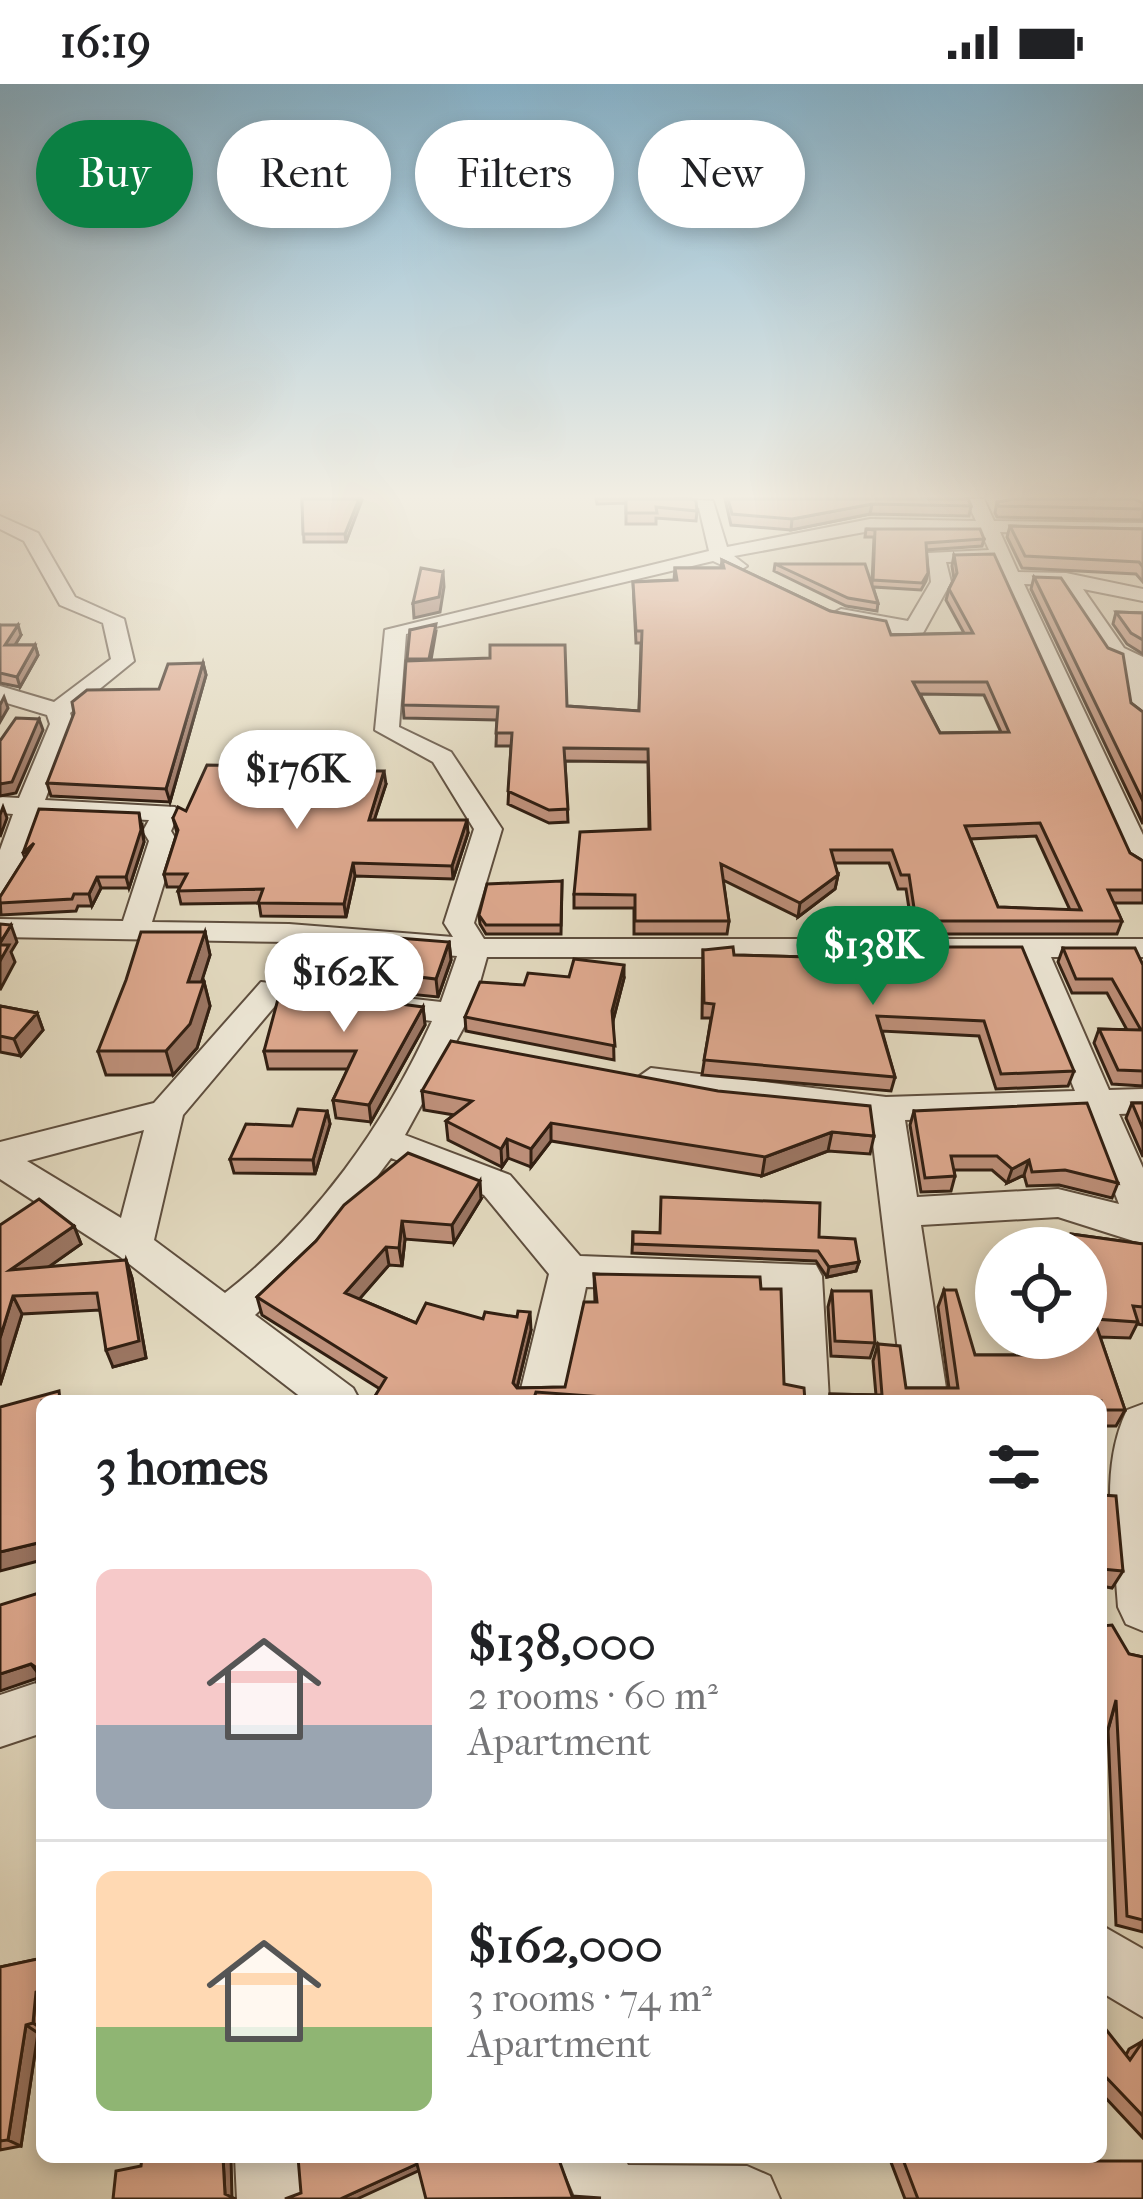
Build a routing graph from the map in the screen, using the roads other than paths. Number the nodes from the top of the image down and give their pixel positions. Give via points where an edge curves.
1 (65, 598) edge
2 (539, 598) edge
3 (932, 598) edge
4 (1020, 598) edge
5 (1079, 598) edge
6 (827, 611) edge
7 (0, 693) edge
8 (57, 711) junction
9 (1143, 715) edge
10 (0, 806) edge
11 (29, 807) junction
12 (1143, 865) edge
13 (0, 889) edge
14 (0, 928) edge
15 (134, 932) junction
16 (289, 933) junction
17 (1031, 945) junction
18 (475, 948) junction
19 (1143, 948) edge
20 (272, 989) junction
21 (456, 1034) junction
22 (626, 1077) edge
23 (1096, 1100) junction
24 (1143, 1101) edge
25 (886, 1109) junction
26 (166, 1112) junction
27 (387, 1142) junction
28 (0, 1158) edge
29 (902, 1212) junction
30 (1142, 1226) edge
31 (133, 1245) junction
32 (570, 1270) junction
33 (224, 1317) junction
34 (330, 1395) edge
35 (541, 1395) edge
36 (807, 1395) edge
37 (925, 1395) edge
38 (1131, 1457) edge
39 (1143, 1607) edge
40 (36, 1709) edge
41 (0, 1720) edge
42 (1107, 1959) edge
43 (1143, 1987) edge
44 (268, 2163) edge
45 (593, 2163) edge
46 (270, 2199) edge
47 (747, 2199) edge

1 - 8 street via 113,619 123,661
2 - 18 street via 396,630 387,730 442,757 488,829 459,923
3 - 6 street via 916,628
4 - 12 street
5 - 9 street via 1116,653 1133,659
7 - 8 street
8 - 11 street via 62,724
10 - 11 street
11 - 13 street
11 - 15 street via 166,812
14 - 15 street
15 - 16 street
16 - 18 street
16 - 20 street
17 - 18 street
17 - 19 street
17 - 23 street
18 - 21 street
20 - 21 street
20 - 26 street
21 - 27 street
22 - 25 street
23 - 24 street
23 - 25 street
23 - 30 street
25 - 29 street
26 - 28 street
26 - 31 street
27 - 32 street via 497,1185
27 - 33 street via 257,1294
28 - 31 street
29 - 30 street via 1058,1203
29 - 37 street
31 - 33 street
32 - 35 street
32 - 36 street via 802,1276
33 - 34 street
38 - 39 street
40 - 41 street
42 - 43 street
44 - 46 street
45 - 47 street via 609,2198

